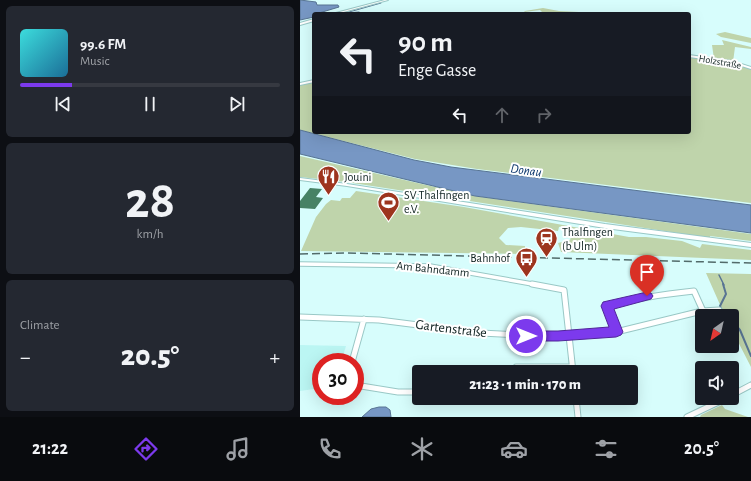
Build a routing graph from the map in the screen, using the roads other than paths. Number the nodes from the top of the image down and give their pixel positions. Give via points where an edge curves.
1 (387, 0) edge
2 (341, 12) edge
3 (312, 21) edge
4 (300, 24) edge
5 (691, 56) edge
6 (751, 68) edge
7 (312, 81) edge
8 (300, 84) edge
9 (300, 179) edge
10 (751, 246) edge
11 (300, 264) edge
12 (702, 309) edge
13 (695, 313) edge
14 (300, 317) edge
15 (364, 319) junction
16 (616, 332) junction
17 (570, 335) junction
18 (355, 353) edge
19 (573, 365) edge
20 (751, 385) edge
21 (364, 386) edge
22 (739, 391) edge
23 (412, 392) edge
24 (577, 405) edge
25 (713, 405) edge
26 (691, 416) edge
27 (578, 417) edge

1 - 2 street
3 - 4 street
5 - 6 street, Holzstraße via 732,62
7 - 8 street
9 - 10 street
11 - 17 street, Am Bahndamm via 430,266 564,290
12 - 16 street via 694,291 622,301 607,306
13 - 16 street, Gartenstraße
14 - 15 street, Gartenstraße
15 - 17 street, Gartenstraße via 514,336
15 - 18 street
16 - 17 street, Gartenstraße
17 - 19 street
20 - 22 street
21 - 23 street
24 - 27 street
25 - 26 street

